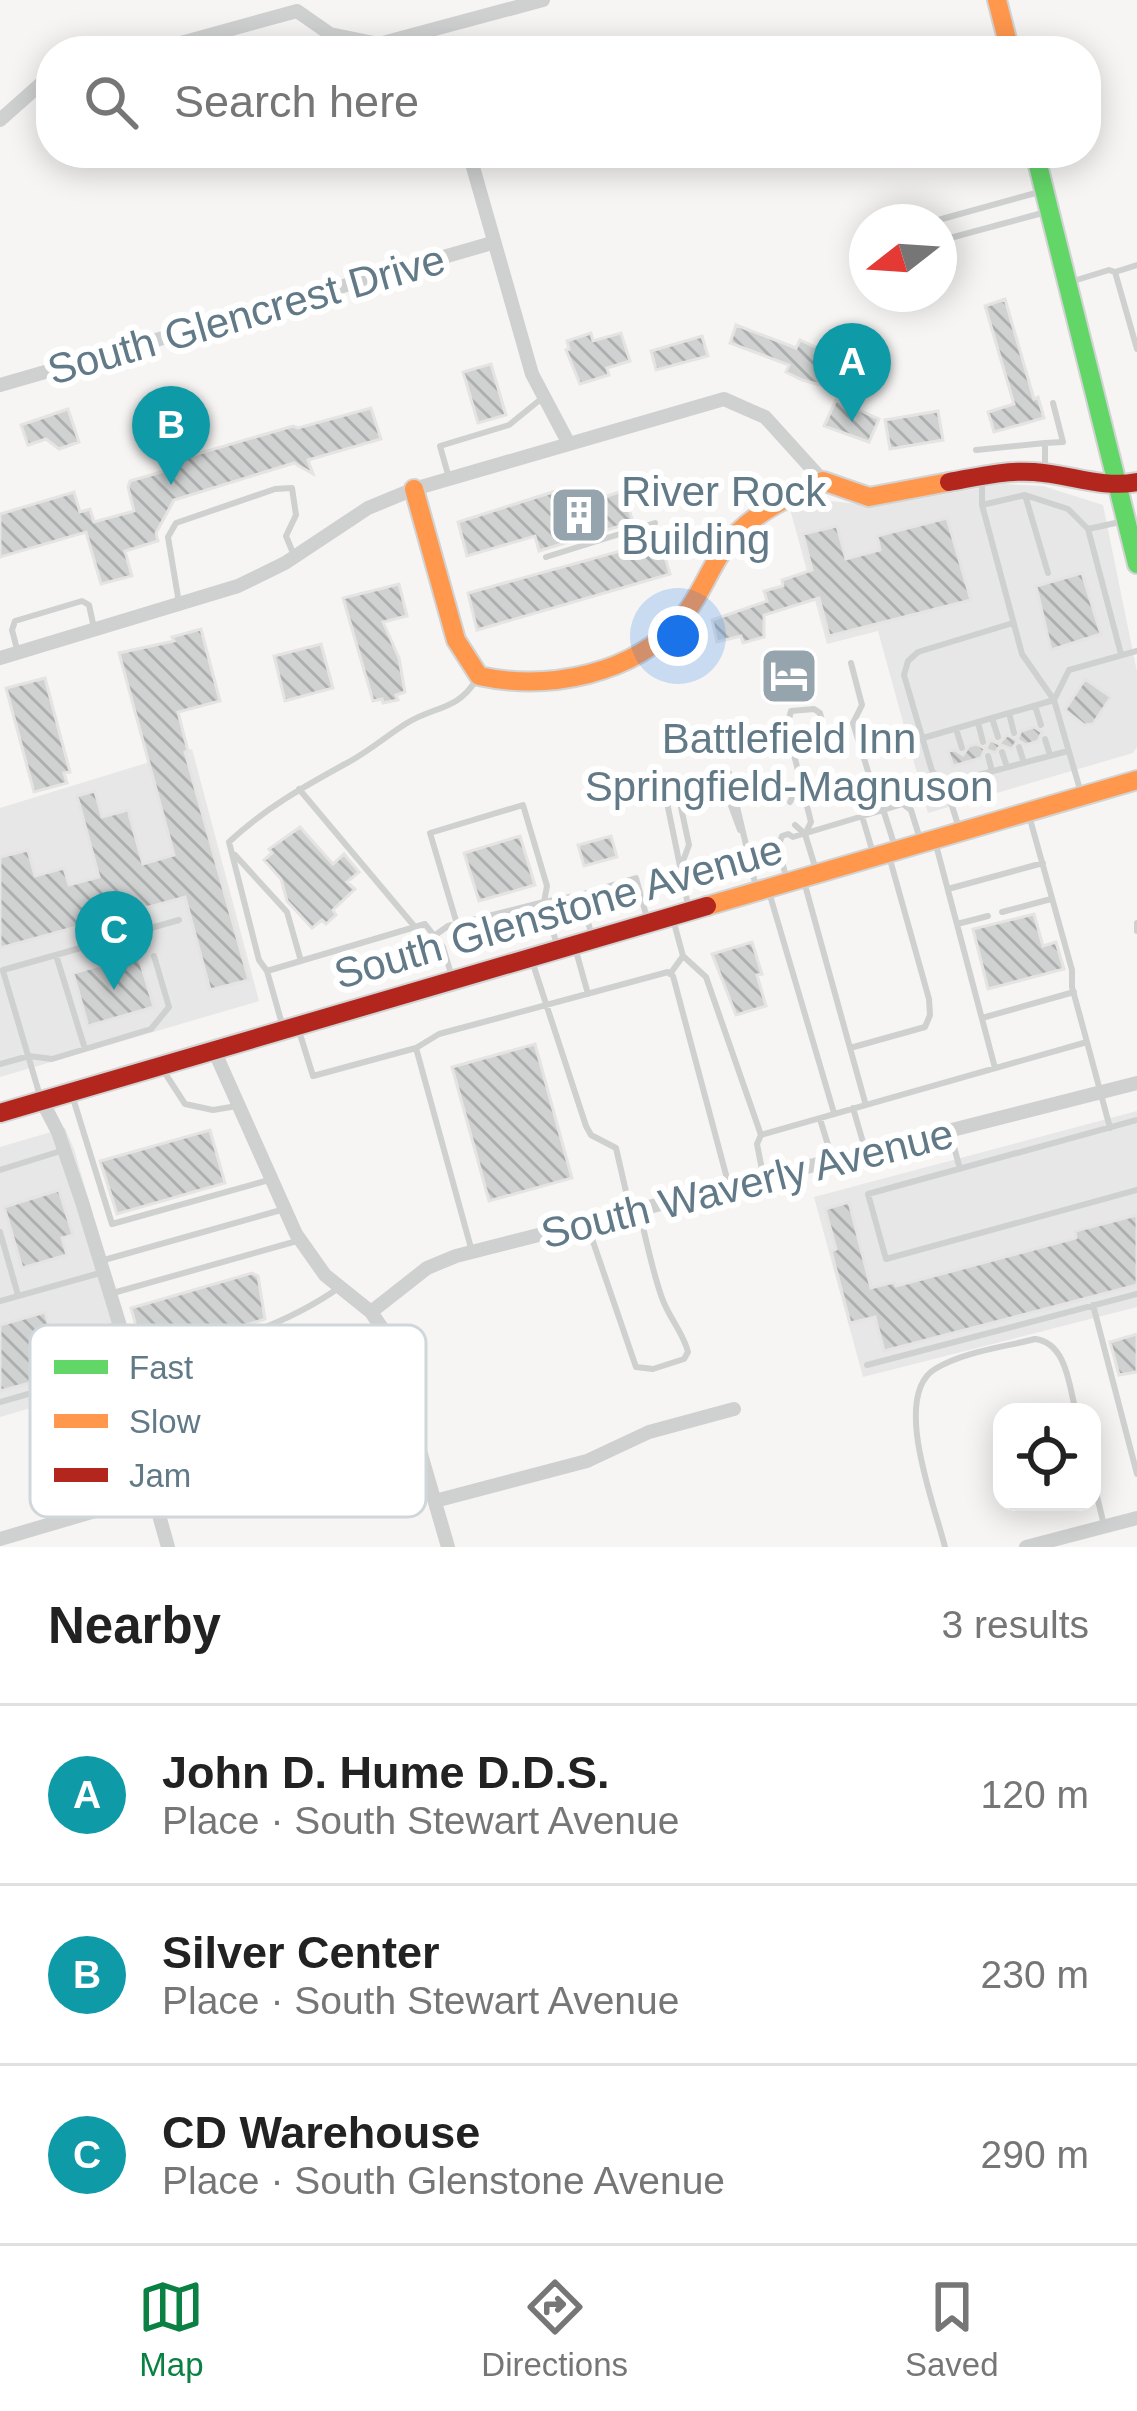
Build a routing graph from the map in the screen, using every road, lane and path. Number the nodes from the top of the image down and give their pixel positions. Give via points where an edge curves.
1 (543, 0) edge
2 (997, 0) edge
3 (295, 5) edge
4 (437, 31) junction
5 (199, 36) edge
6 (340, 36) edge
7 (415, 36) edge
8 (438, 36) edge
9 (1006, 36) edge
10 (36, 88) edge
11 (0, 120) edge
12 (473, 168) edge
13 (1039, 168) edge
14 (1047, 201) junction
15 (957, 217) edge
16 (957, 237) edge
17 (491, 243) junction
18 (1137, 265) edge
19 (1115, 272) junction
20 (1067, 283) junction
21 (1137, 349) edge
22 (0, 385) edge
23 (544, 397) junction
24 (1052, 403) dead end
25 (568, 442) junction
26 (1046, 443) junction
27 (976, 450) dead end
28 (1045, 474) junction
29 (982, 476) junction
30 (449, 478) junction
31 (823, 481) junction
32 (1127, 484) edge
33 (414, 489) junction
34 (1025, 494) junction
35 (982, 505) junction
36 (1126, 521) junction
37 (655, 523) dead end
38 (1088, 529) junction
39 (295, 556) junction
40 (546, 557) dead end
41 (1137, 564) edge
42 (1048, 574) dead end
43 (179, 605) junction
44 (1013, 623) junction
45 (94, 630) junction
46 (1137, 651) edge
47 (18, 652) junction
48 (1120, 654) junction
49 (0, 658) edge
50 (851, 664) dead end
51 (478, 676) junction
52 (1054, 700) junction
53 (1035, 706) junction
54 (1009, 713) junction
55 (992, 718) junction
56 (978, 722) junction
57 (1041, 725) dead end
58 (956, 729) junction
59 (1014, 733) dead end
60 (998, 737) dead end
61 (923, 738) junction
62 (1045, 739) dead end
63 (983, 742) dead end
64 (1019, 747) dead end
65 (962, 748) dead end
66 (1069, 750) junction
67 (1002, 752) dead end
68 (1050, 755) junction
69 (988, 756) dead end
70 (794, 757) junction
71 (966, 762) dead end
72 (1024, 763) junction
73 (1007, 767) junction
74 (992, 772) junction
75 (970, 778) junction
76 (1137, 780) edge
77 (801, 781) junction
78 (945, 784) junction
79 (299, 789) junction
80 (1082, 796) junction
81 (790, 802) dead end
82 (881, 810) junction
83 (1028, 812) junction
84 (862, 816) junction
85 (795, 825) dead end
86 (960, 832) junction
87 (742, 833) junction
88 (806, 834) junction
89 (928, 841) junction
90 (232, 853) junction
91 (886, 853) junction
92 (1042, 863) junction
93 (682, 865) junction
94 (786, 882) junction
95 (947, 890) junction
96 (580, 896) junction
97 (1052, 899) junction
98 (544, 902) junction
99 (1002, 912) dead end
100 (680, 913) junction
101 (988, 916) dead end
102 (179, 920) dead end
103 (649, 922) junction
104 (457, 924) junction
105 (957, 924) junction
106 (415, 927) junction
107 (434, 936) junction
108 (575, 943) junction
109 (56, 955) junction
110 (154, 956) dead end
111 (531, 956) junction
112 (683, 956) junction
113 (301, 961) junction
114 (1, 970) edge
115 (267, 971) junction
116 (670, 974) junction
117 (452, 979) junction
118 (1074, 992) junction
119 (588, 994) junction
120 (544, 1005) junction
121 (982, 1018) junction
122 (290, 1026) junction
123 (1087, 1042) junction
124 (213, 1048) junction
125 (416, 1048) junction
126 (850, 1048) junction
127 (85, 1049) junction
128 (28, 1056) junction
129 (0, 1064) edge
130 (160, 1064) junction
131 (995, 1068) junction
132 (1137, 1083) edge
133 (71, 1092) junction
134 (1100, 1092) junction
135 (42, 1101) junction
136 (866, 1103) junction
137 (241, 1106) junction
138 (853, 1108) junction
139 (0, 1113) edge
140 (834, 1113) junction
141 (819, 1118) junction
142 (1137, 1120) edge
143 (1111, 1128) junction
144 (950, 1131) junction
145 (760, 1135) junction
146 (64, 1150) junction
147 (866, 1153) junction
148 (833, 1161) junction
149 (960, 1169) junction
150 (0, 1170) edge
151 (273, 1179) junction
152 (764, 1179) junction
153 (730, 1187) junction
154 (1137, 1190) edge
155 (286, 1208) junction
156 (635, 1211) junction
157 (586, 1223) junction
158 (0, 1232) edge
159 (300, 1240) junction
160 (472, 1252) junction
161 (102, 1267) junction
162 (340, 1287) junction
163 (110, 1294) junction
164 (1137, 1294) edge
165 (19, 1295) junction
166 (0, 1300) edge
167 (1093, 1305) junction
168 (371, 1312) junction
169 (119, 1324) joint
170 (115, 1325) edge
171 (277, 1325) edge
172 (378, 1325) edge
173 (867, 1365) dead end
174 (30, 1394) edge
175 (0, 1402) edge
176 (1073, 1403) edge
177 (734, 1409) dead end
178 (426, 1468) edge
179 (1137, 1474) edge
180 (435, 1501) junction
181 (1101, 1511) edge
182 (75, 1517) edge
183 (160, 1517) edge
184 (1137, 1518) edge
185 (1105, 1527) junction
186 (0, 1539) edge
187 (168, 1547) edge
188 (448, 1547) edge
189 (945, 1547) edge
190 (1026, 1547) edge

1 - 4 street
2 - 9 street
3 - 5 street
3 - 6 street
4 - 7 street
4 - 8 street
10 - 11 street
12 - 17 street
13 - 14 street
14 - 15 lane
14 - 16 lane
14 - 20 street
17 - 22 street, South Glencrest Drive
17 - 23 street
18 - 19 lane
19 - 20 lane
19 - 21 lane
20 - 32 street
23 - 25 street
23 - 30 lane via 509,425 440,446
24 - 26 lane via 1063,442
25 - 30 street
25 - 31 street via 724,399 765,417
26 - 27 lane
26 - 28 lane
28 - 29 street
28 - 32 street
29 - 31 street via 869,497
29 - 35 lane
30 - 33 street
31 - 51 street via 735,535 682,617 647,649 551,682 518,686
32 - 36 street
33 - 39 street via 368,508
33 - 51 street via 455,640
34 - 35 lane
34 - 38 lane via 1068,509
34 - 42 lane
35 - 44 lane
36 - 38 lane
36 - 41 street
37 - 40 lane
38 - 48 lane
39 - 43 street
39 - 43 lane via 286,536 296,515 292,488 176,523 168,537
43 - 45 street
44 - 52 lane via 1022,654
44 - 61 lane via 908,661 904,675
45 - 47 street
45 - 47 lane via 82,601 15,621
46 - 48 lane
47 - 49 street
48 - 52 lane via 1069,670
50 - 82 lane via 862,704 853,723
51 - 79 lane via 465,698 413,719
52 - 53 lane
52 - 66 lane
53 - 54 lane
53 - 57 lane
54 - 55 lane
54 - 59 lane
55 - 56 lane
55 - 60 lane
56 - 58 lane
56 - 63 lane
58 - 61 lane
58 - 65 lane
61 - 78 lane via 932,771
62 - 68 lane
64 - 72 lane
66 - 68 lane
66 - 80 lane
67 - 73 lane
68 - 72 lane
69 - 74 lane
70 - 70 lane via 788,718 814,709 826,736
70 - 77 lane
71 - 75 lane
72 - 73 lane
73 - 74 lane
74 - 75 lane
75 - 78 lane
76 - 80 street, South Glenstone Avenue
77 - 81 lane
77 - 88 lane via 811,822
78 - 86 lane
79 - 90 lane via 229,842
79 - 106 lane
80 - 83 street, South Glenstone Avenue
82 - 84 lane
82 - 89 lane via 908,806
82 - 91 lane
83 - 86 street, South Glenstone Avenue
83 - 92 lane
84 - 88 lane
84 - 91 lane
85 - 88 lane
86 - 89 street, South Glenstone Avenue
87 - 93 lane via 723,784 679,798 689,844
87 - 93 lane via 729,773 665,793
87 - 94 lane
88 - 94 lane
88 - 94 lane via 779,841
89 - 91 street, South Glenstone Avenue
89 - 95 lane
90 - 113 lane via 287,912
90 - 115 lane
91 - 94 street, South Glenstone Avenue
91 - 126 lane via 930,1015 925,1027
92 - 95 lane
92 - 97 lane
93 - 100 lane
94 - 100 street, South Glenstone Avenue
94 - 126 lane via 814,920
94 - 140 lane
95 - 105 lane
96 - 98 lane
96 - 103 lane via 636,878
96 - 108 lane
97 - 99 lane
97 - 118 lane
98 - 104 lane
98 - 104 lane via 547,886 523,805 430,833
98 - 108 lane
100 - 103 street, South Glenstone Avenue
100 - 112 lane
101 - 105 lane
102 - 109 lane
103 - 108 street, South Glenstone Avenue
104 - 107 lane
105 - 121 lane
106 - 107 lane via 425,924
106 - 113 lane
107 - 117 lane
108 - 111 street, South Glenstone Avenue
108 - 119 lane
109 - 114 lane
109 - 127 lane
110 - 127 lane via 169,1006 151,1029
111 - 117 street, South Glenstone Avenue
111 - 120 lane
112 - 116 lane
112 - 145 lane via 706,977
113 - 115 lane
114 - 128 lane
115 - 122 lane
116 - 119 lane
116 - 153 lane
117 - 122 street, South Glenstone Avenue
118 - 121 lane
118 - 123 lane
119 - 120 lane
120 - 125 lane
120 - 156 lane via 586,1126 616,1148
121 - 131 lane
122 - 124 street, South Glenstone Avenue
122 - 125 lane via 313,1076
123 - 131 lane
123 - 134 lane
124 - 130 street, South Glenstone Avenue
124 - 137 street
125 - 160 lane
126 - 136 lane
127 - 128 lane
128 - 129 lane
128 - 135 lane
130 - 133 street, South Glenstone Avenue
130 - 137 lane via 185,1104
131 - 136 lane
132 - 134 street, South Waverly Avenue
133 - 135 street, South Glenstone Avenue
133 - 151 lane via 112,1224
134 - 143 lane
134 - 144 street, South Waverly Avenue
135 - 139 street, South Glenstone Avenue
135 - 146 street
136 - 138 lane
137 - 151 street
138 - 140 lane
138 - 147 lane
140 - 141 lane
141 - 145 lane
141 - 148 lane
142 - 143 lane
143 - 149 lane
144 - 147 street, South Waverly Avenue
144 - 149 lane
145 - 152 lane
146 - 150 lane
146 - 161 street
147 - 148 street, South Waverly Avenue
148 - 152 street, South Waverly Avenue
149 - 154 lane via 868,1195 886,1258
151 - 155 street
152 - 153 street, South Waverly Avenue
153 - 156 street, South Waverly Avenue
155 - 159 street
155 - 161 lane
156 - 157 street, South Waverly Avenue
156 - 157 lane via 688,1352 653,1369 636,1367
157 - 160 street, South Waverly Avenue
158 - 165 lane
159 - 162 street
159 - 163 lane
160 - 168 street, South Waverly Avenue via 427,1268
161 - 163 street
161 - 165 lane
162 - 168 street
162 - 171 lane
163 - 169 street
164 - 167 lane
165 - 166 lane
167 - 173 lane
167 - 179 lane
168 - 172 street
169 - 170 lane
174 - 175 lane
176 - 189 lane via 1047,1340 929,1372 914,1421
177 - 180 street via 649,1432 587,1461
178 - 180 street
180 - 188 street
181 - 185 lane
182 - 186 street
183 - 187 street
184 - 185 street
185 - 190 street

